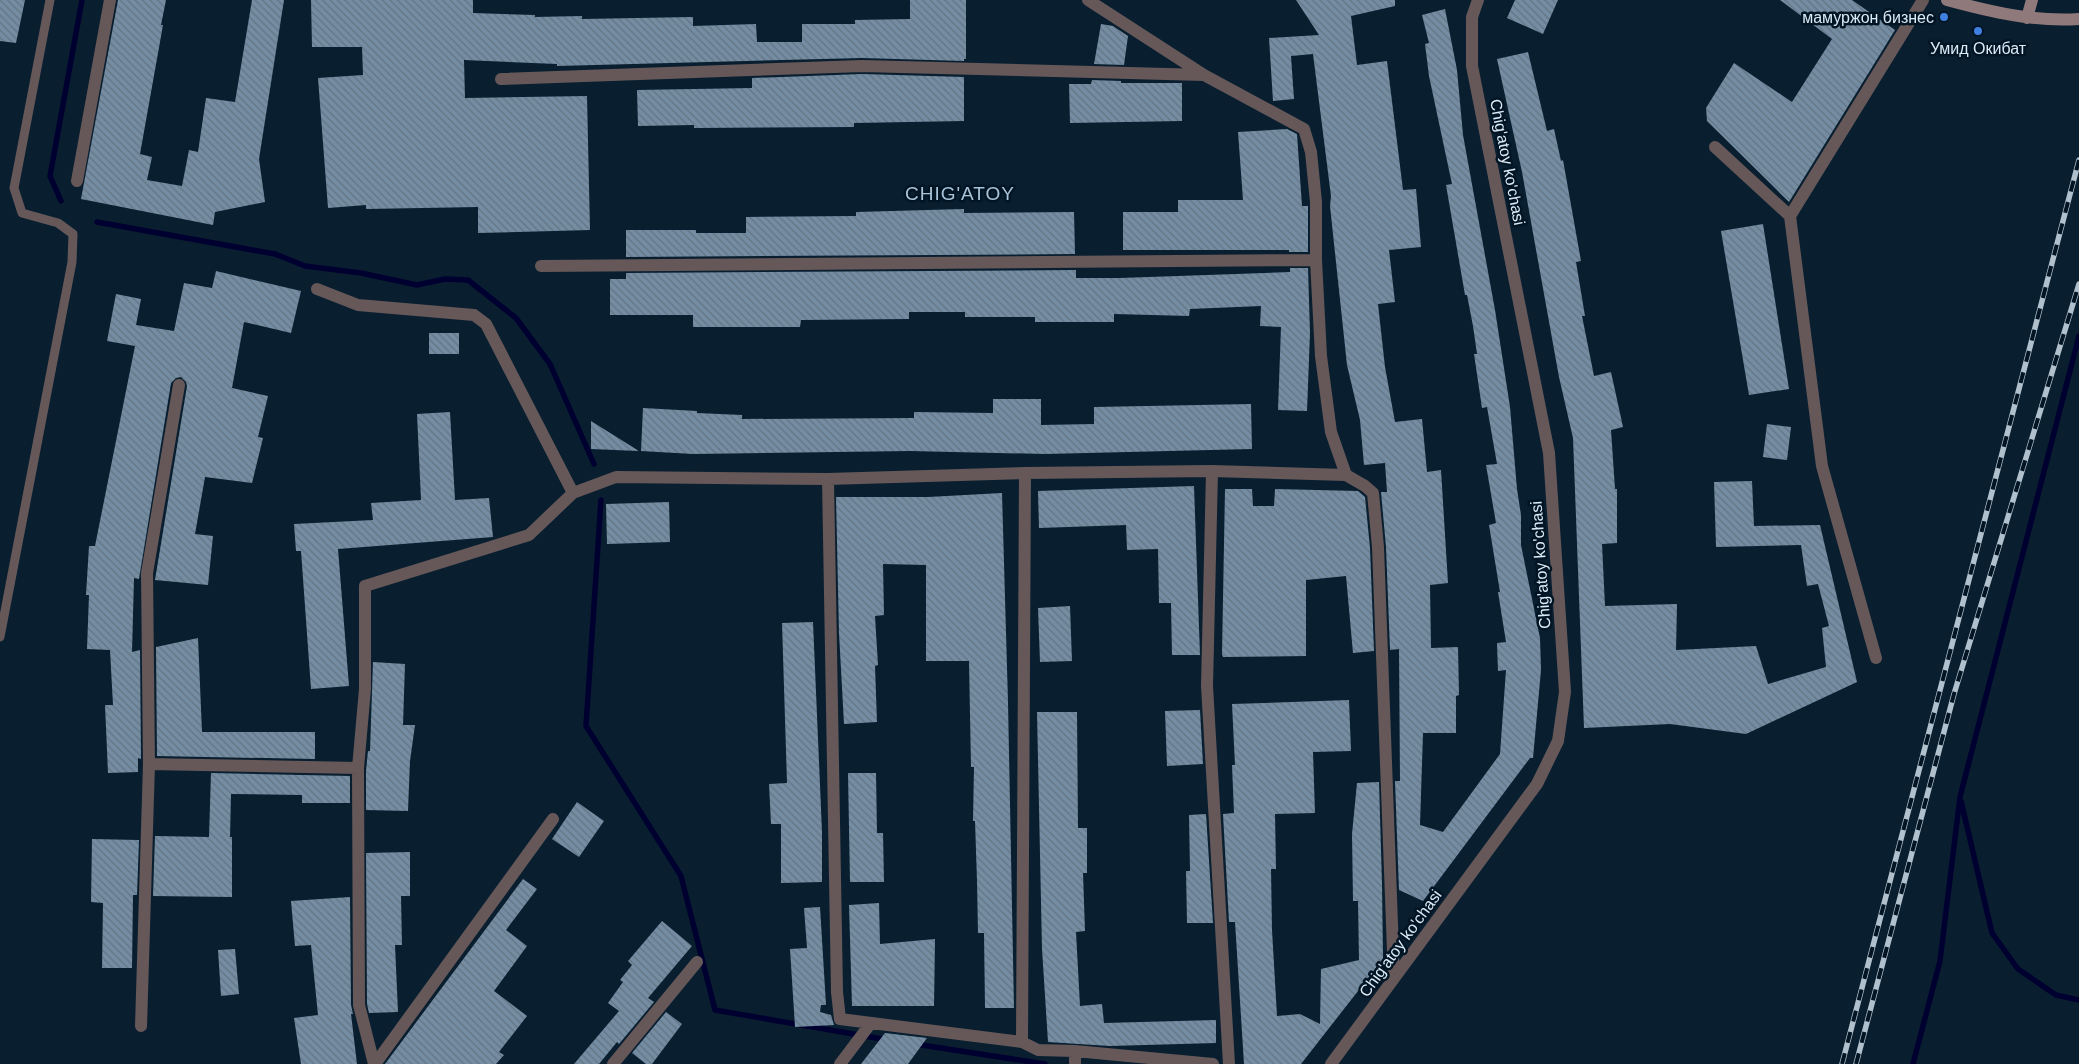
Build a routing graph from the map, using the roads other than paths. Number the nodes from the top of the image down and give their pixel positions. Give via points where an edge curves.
1 (50, 0) edge
2 (110, 0) edge
3 (1088, 0) edge
4 (1478, 0) edge
5 (1923, 0) edge
6 (1947, 0) edge
7 (2032, 0) edge
8 (2027, 18) junction
9 (2079, 19) edge
10 (1204, 76) junction
11 (502, 79) dead end
12 (1715, 147) dead end
13 (77, 181) dead end
14 (1790, 216) junction
15 (1316, 260) junction
16 (541, 266) dead end
17 (317, 289) dead end
18 (179, 385) dead end
19 (1212, 471) junction
20 (1025, 473) junction
21 (1346, 476) junction
22 (828, 479) junction
23 (573, 493) junction
24 (2, 616) edge
25 (0, 637) edge
26 (1876, 658) dead end
27 (149, 764) junction
28 (358, 768) junction
29 (553, 819) dead end
30 (697, 962) dead end
31 (1394, 978) junction
32 (872, 1023) junction
33 (141, 1026) dead end
34 (1022, 1042) junction
35 (1075, 1058) edge
36 (375, 1064) edge
37 (613, 1064) edge
38 (840, 1064) edge
39 (1213, 1064) edge
40 (1229, 1064) edge
41 (1331, 1064) edge

1 - 24 lane via 14,188 22,213 58,223 73,234 72,262
2 - 13 street
3 - 10 street
4 - 31 street, Chig'atoy ko'chasi via 1472,17 1472,66 1549,453 1565,692 1558,741 1537,784
5 - 14 street
6 - 8 main road
7 - 8 main road
8 - 9 main road
10 - 11 street via 862,66
10 - 15 street via 1304,129 1311,152 1316,202
12 - 14 street
14 - 26 street via 1822,466
15 - 16 street
15 - 21 street via 1331,432
17 - 23 street via 358,305 474,315 486,324
18 - 27 street via 147,573
19 - 20 street
19 - 21 street
19 - 40 street via 1207,686
20 - 22 street
20 - 34 street
21 - 31 street via 1373,493 1378,547
22 - 23 street via 616,477
22 - 32 street via 837,992 840,1019
23 - 28 street via 529,535 365,586 365,689
24 - 25 lane
27 - 28 street
27 - 33 street
28 - 36 street via 359,1005
29 - 36 street
30 - 37 street
31 - 41 street, Chig'atoy ko'chasi
32 - 34 street
32 - 38 street
34 - 35 street via 1038,1050
35 - 39 street

